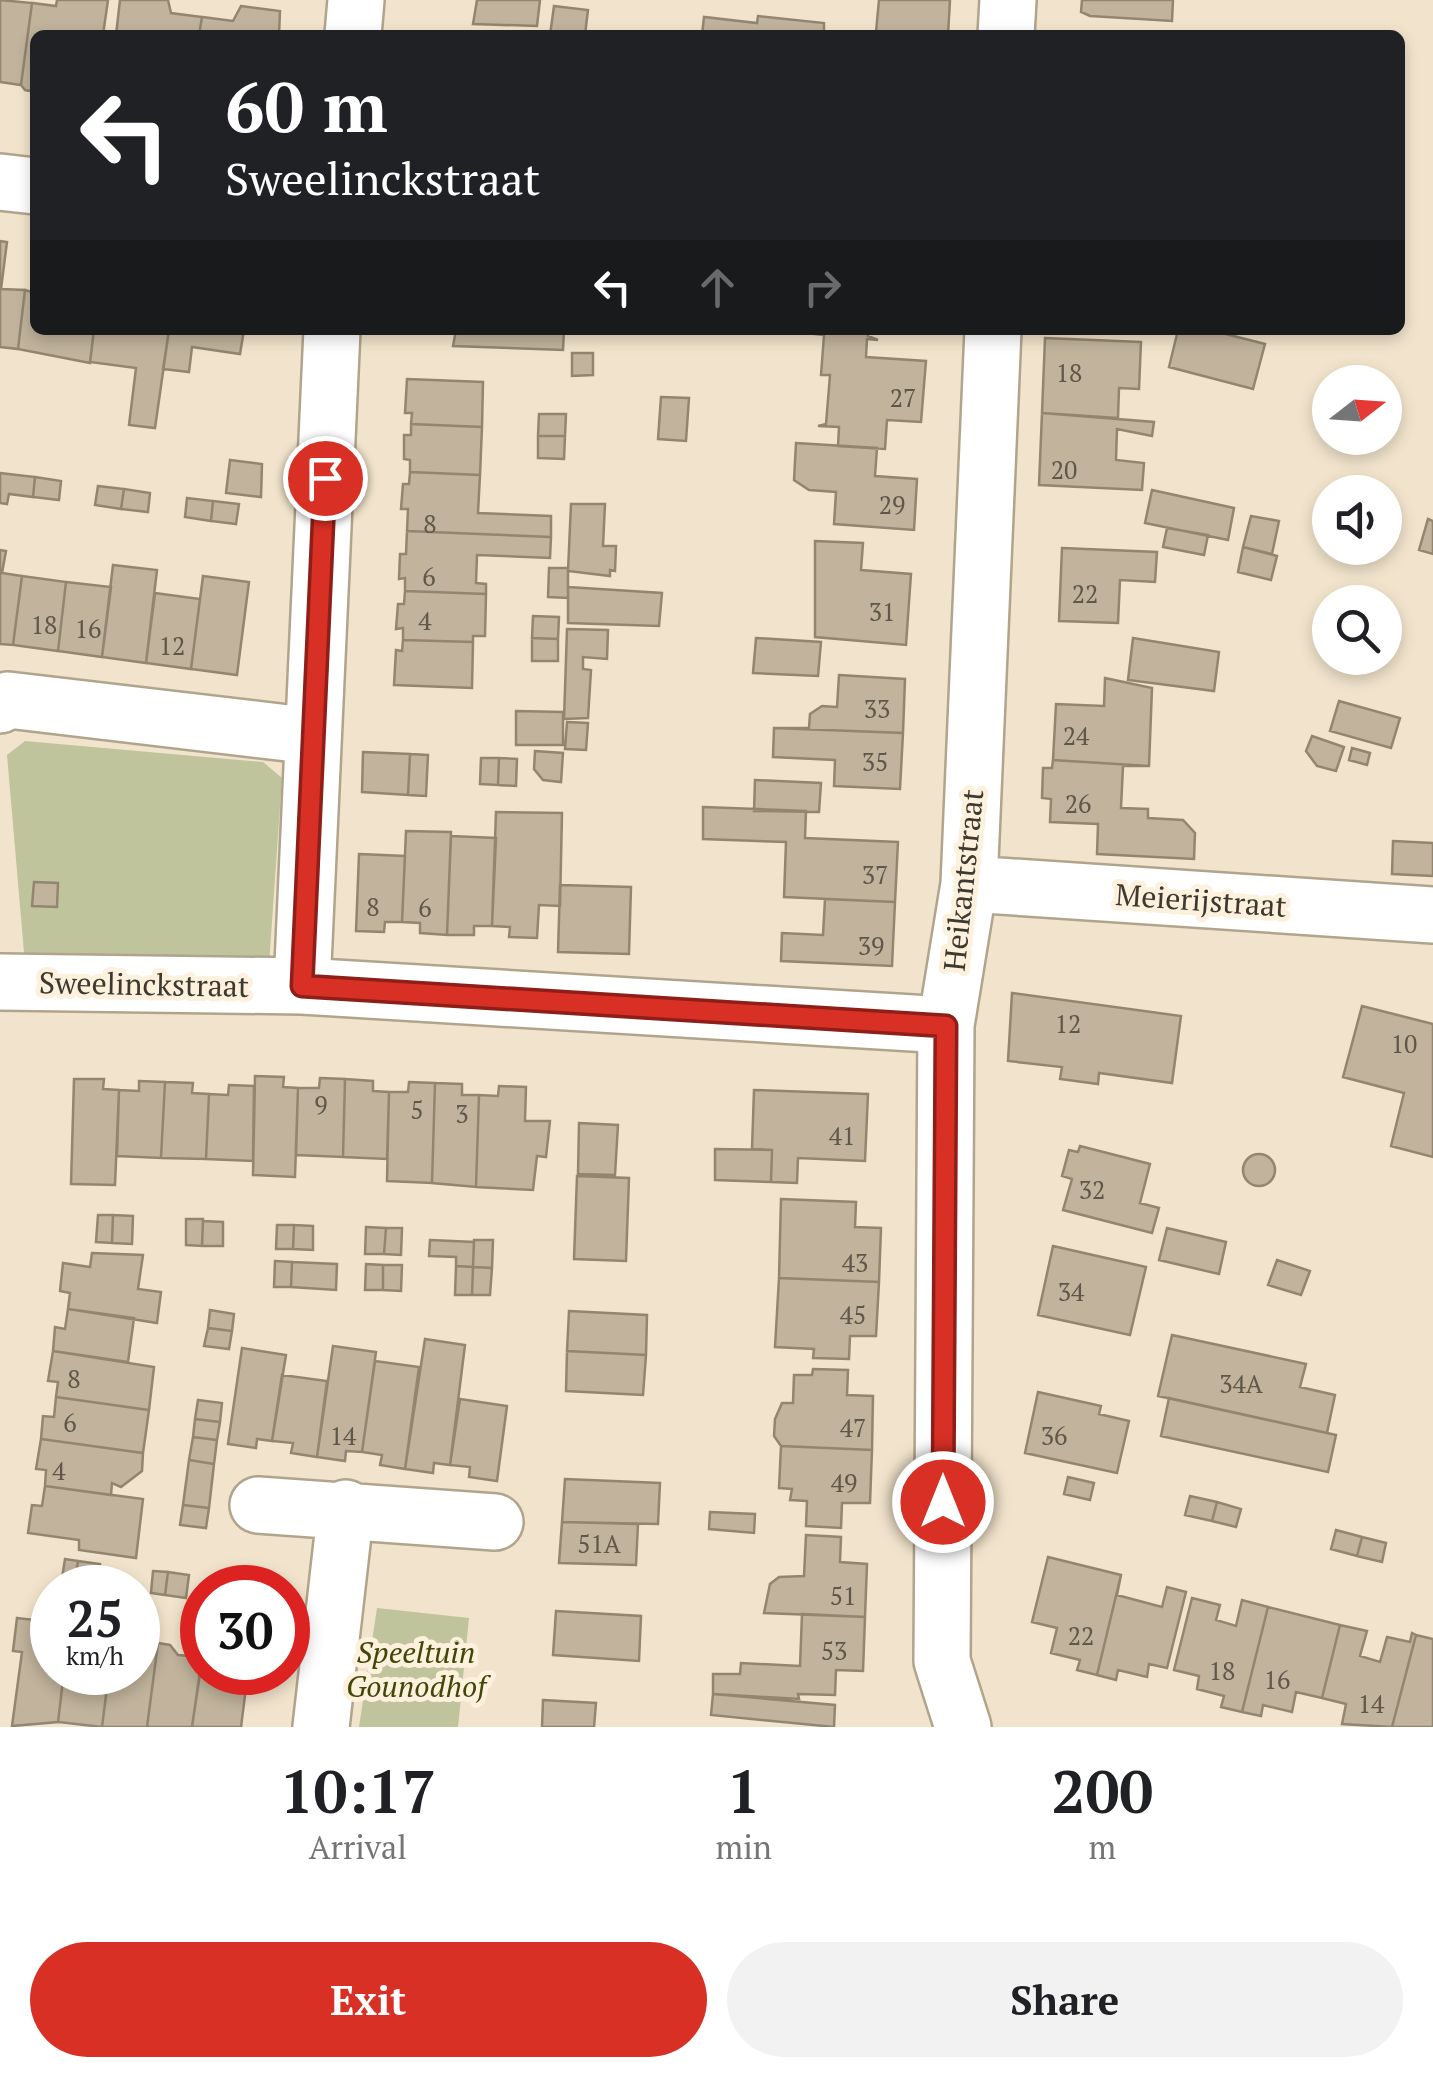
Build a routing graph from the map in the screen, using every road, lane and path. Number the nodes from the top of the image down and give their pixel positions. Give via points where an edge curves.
1 (356, 0) edge
2 (1008, 0) edge
3 (353, 30) edge
4 (1006, 30) edge
5 (0, 182) edge
6 (30, 185) edge
7 (332, 335) edge
8 (993, 335) edge
9 (0, 705) edge
10 (313, 736) junction
11 (969, 884) junction
12 (1433, 915) edge
13 (0, 982) edge
14 (302, 986) junction
15 (946, 1026) junction
16 (258, 1504) dead end
17 (346, 1508) junction
18 (495, 1522) dead end
19 (322, 1727) edge
20 (963, 1727) edge

1 - 3 street
2 - 4 street
5 - 6 street
7 - 10 street
8 - 11 street, Heikantstraat
9 - 10 street via 8,700
10 - 14 street
11 - 12 street, Meierijstraat
11 - 15 street, Heikantstraat
13 - 14 street, Sweelinckstraat
14 - 15 street, Sweelinckstraat
15 - 20 street, Heikantstraat via 942,1661
16 - 17 street
17 - 18 street
17 - 19 street

